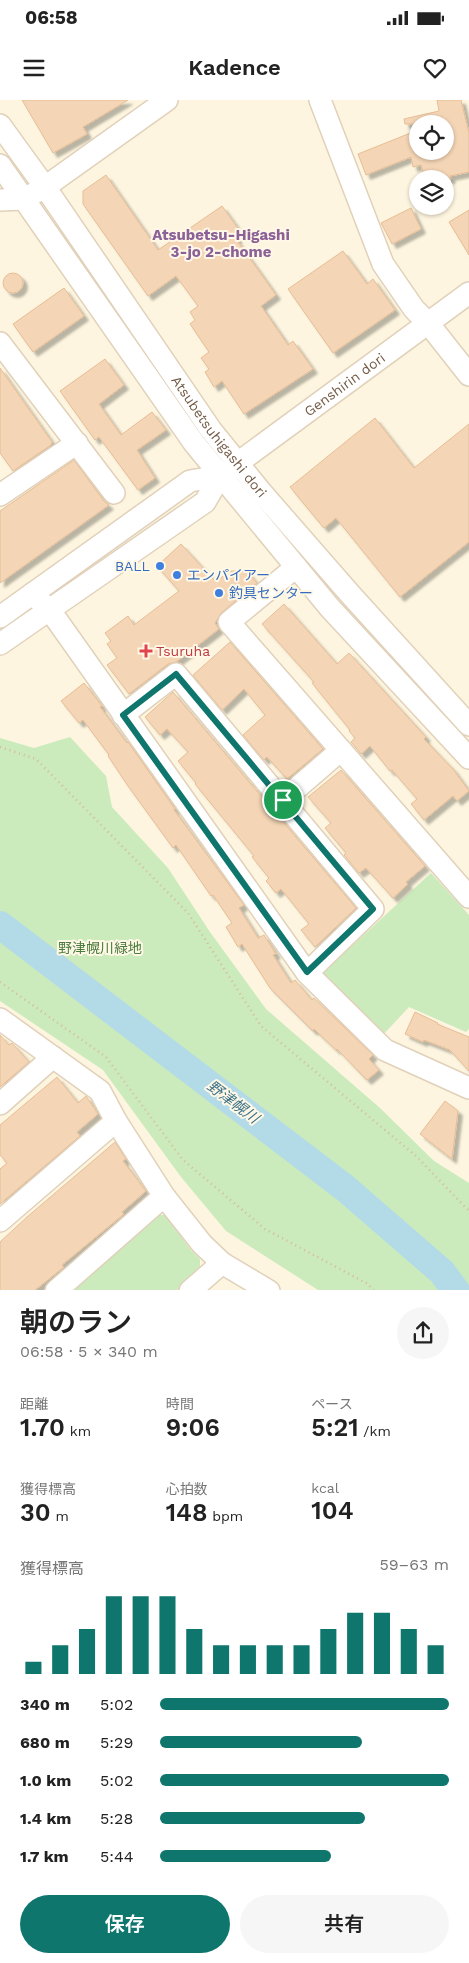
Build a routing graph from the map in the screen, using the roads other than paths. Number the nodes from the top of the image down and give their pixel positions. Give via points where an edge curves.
1 (167, 100) edge
2 (320, 100) edge
3 (0, 125) edge
4 (0, 165) edge
5 (45, 187) junction
6 (24, 199) junction
7 (0, 200) edge
8 (469, 293) edge
9 (428, 323) junction
10 (0, 342) edge
11 (469, 375) edge
12 (77, 444) junction
13 (239, 463) junction
14 (220, 476) junction
15 (114, 493) dead end
16 (0, 495) edge
17 (296, 568) junction
18 (32, 594) junction
19 (49, 609) junction
20 (0, 617) edge
21 (0, 644) edge
22 (123, 715) junction
23 (469, 724) edge
24 (342, 750) junction
25 (469, 758) edge
26 (283, 800) junction
27 (469, 897) edge
28 (307, 972) junction
29 (0, 1019) edge
30 (53, 1057) junction
31 (469, 1088) edge
32 (0, 1104) edge
33 (116, 1121) junction
34 (164, 1196) junction
35 (0, 1221) edge
36 (222, 1262) junction
37 (56, 1290) edge
38 (190, 1290) edge
39 (269, 1290) edge

1 - 5 street
2 - 9 street via 383,264 414,309
3 - 5 street, Atsubetsuhigashi dori
4 - 6 street, Atsubetsuhigashi dori
5 - 6 street
5 - 13 street, Atsubetsuhigashi dori via 211,430
6 - 7 street
6 - 14 street, Atsubetsuhigashi dori
8 - 9 street, Genshirin dori
9 - 11 street
9 - 13 street, Genshirin dori
10 - 12 street
12 - 15 street
12 - 16 street
13 - 14 street, Genshirin dori
13 - 23 street, Atsubetsuhigashi dori via 350,594
14 - 17 street, Atsubetsuhigashi dori
14 - 18 street, Genshirin dori via 190,481
14 - 19 street, Genshirin dori via 205,502
17 - 24 street via 229,622
17 - 25 street, Atsubetsuhigashi dori
18 - 19 street
18 - 20 street, Genshirin dori
19 - 21 street, Genshirin dori
19 - 22 street
22 - 26 street via 176,674
22 - 28 street
24 - 26 street
24 - 27 street
26 - 28 street via 373,909
28 - 31 street via 385,1050
29 - 30 street
30 - 32 street
30 - 33 street via 100,1091
33 - 34 street
33 - 35 street
34 - 36 street via 202,1244
34 - 37 street
36 - 38 street
36 - 39 street

